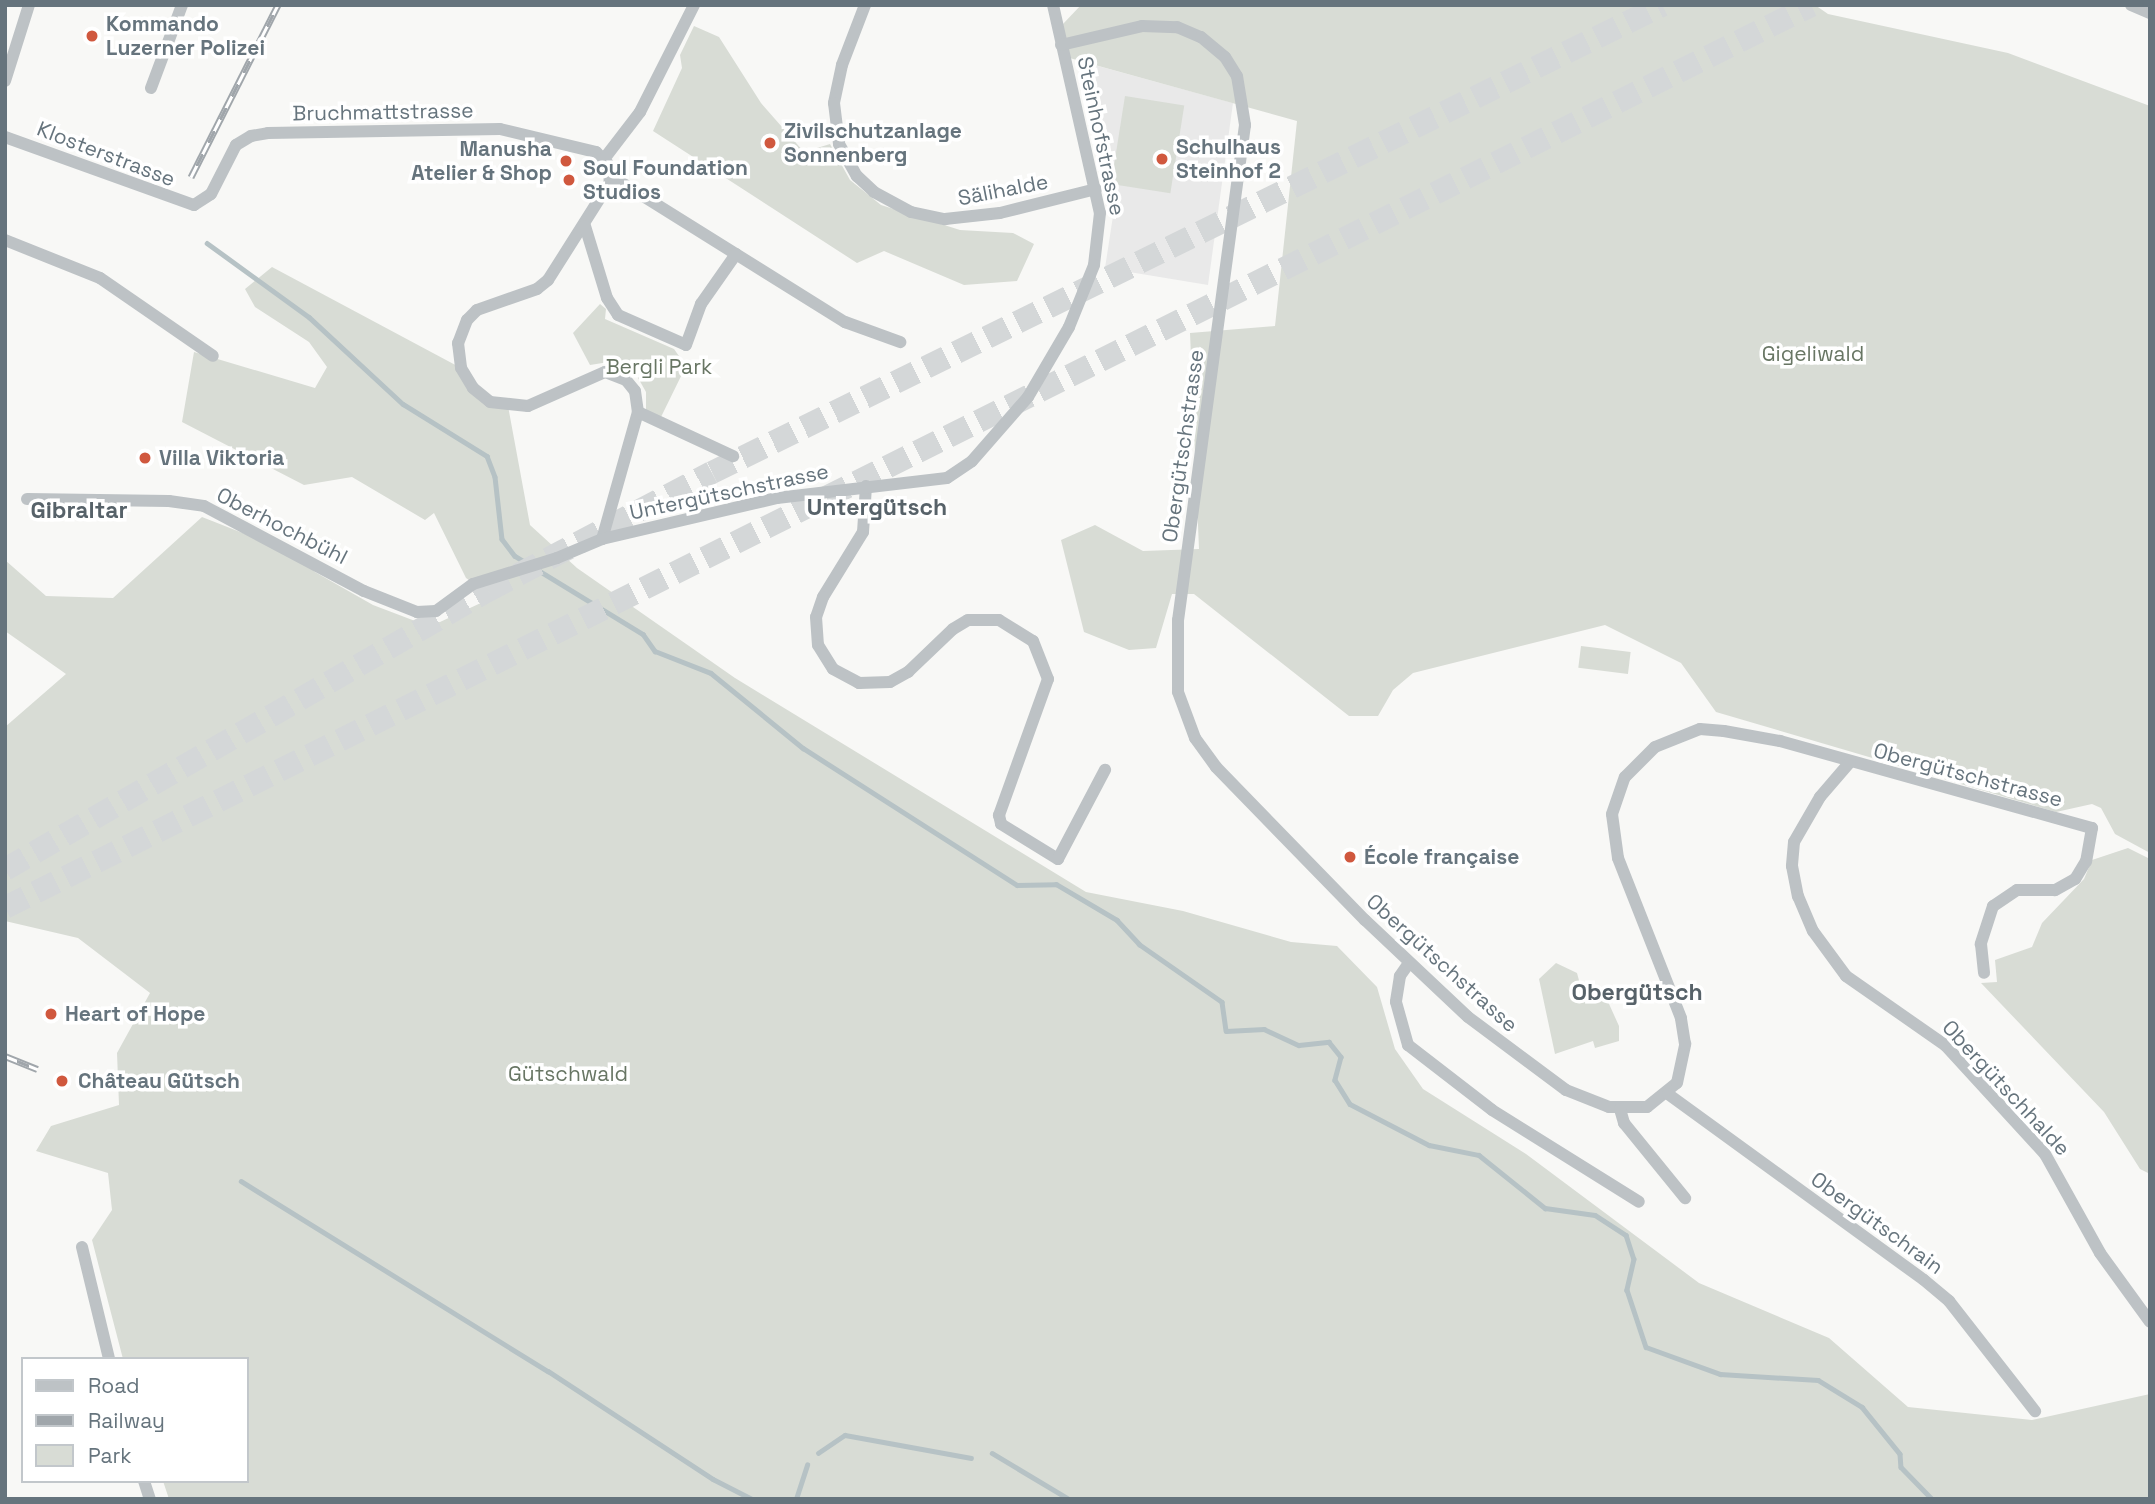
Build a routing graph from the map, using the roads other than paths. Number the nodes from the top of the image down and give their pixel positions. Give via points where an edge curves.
1 (29, 5) edge
2 (182, 5) edge
3 (694, 5) edge
4 (865, 5) edge
5 (1053, 5) edge
6 (2131, 5) edge
7 (2150, 13) edge
8 (1061, 45) junction
9 (5, 81) edge
10 (151, 88) dead end
11 (5, 137) edge
12 (604, 159) junction
13 (611, 176) junction
14 (1096, 190) junction
15 (194, 205) joint
16 (585, 226) junction
17 (5, 240) edge
18 (736, 254) junction
19 (900, 342) dead end
20 (213, 356) dead end
21 (638, 412) junction
22 (733, 456) dead end
23 (866, 486) junction
24 (27, 499) dead end
25 (602, 539) junction
26 (557, 558) joint
27 (1850, 762) junction
28 (1105, 770) dead end
29 (1409, 963) junction
30 (1984, 973) dead end
31 (1668, 1094) junction
32 (1620, 1109) junction
33 (1685, 1198) dead end
34 (1639, 1202) dead end
35 (82, 1247) dead end
36 (2150, 1322) edge
37 (109, 1357) edge
38 (2035, 1411) dead end

1 - 9 street
2 - 10 street
3 - 12 street via 640,112
4 - 14 street, Sälihalde via 842,65 834,103 839,144 858,176 874,192 911,212 945,219 1000,213
5 - 8 street, Steinhofstrasse
6 - 7 street
8 - 14 street, Steinhofstrasse
8 - 29 street, Obergütschstrasse via 1142,26 1177,27 1201,37 1225,57 1237,76 1245,125 1175,655 1178,692 1188,723 1216,767
11 - 15 street, Klosterstrasse
12 - 13 street
12 - 15 street, Bruchmattstrasse via 588,146 519,131 268,133 236,145 211,194
13 - 16 street
13 - 18 street
14 - 23 street, Steinhofstrasse, bridge via 1101,226 1094,265 1040,382 965,467 936,481
16 - 18 street via 607,299 618,315 686,345 701,304
16 - 21 street via 537,289 493,302 467,320 458,343 461,368 472,388 491,402 508,406 548,399 593,373 617,374 635,391
17 - 20 street via 100,278
18 - 19 street via 845,322
21 - 22 street
21 - 25 street
23 - 25 street, Untergütschstrasse via 776,498
23 - 28 street via 863,532 823,597 816,617 818,645 833,669 859,683 890,682 968,620 999,620 1033,641 1048,679 999,816 1001,824 1058,859
24 - 26 street, Oberhochbühl, bridge via 169,501 204,506 364,591 417,612 436,611 469,587
25 - 26 street, Untergütschstrasse
27 - 30 street, Obergütschstrasse via 2091,828 2086,862 2076,879 2054,890 2017,891 1993,906 1981,944
27 - 31 street, Obergütschstrasse via 1780,741 1700,729 1655,747 1625,777 1612,814 1612,838 1681,1018 1685,1044 1682,1071
27 - 36 street, Obergütschhalde via 1820,797 1794,842 1792,866 1798,896 1813,932 1829,958 1856,985 1945,1045 2045,1154 2100,1252
29 - 32 street, Obergütschstrasse via 1521,1059 1579,1097
29 - 34 street via 1400,976 1395,1002 1408,1045 1492,1110
31 - 32 street, Obergütschstrasse via 1647,1107
31 - 38 street, Obergütschrain via 1949,1301
32 - 33 street via 1624,1123
35 - 37 street

